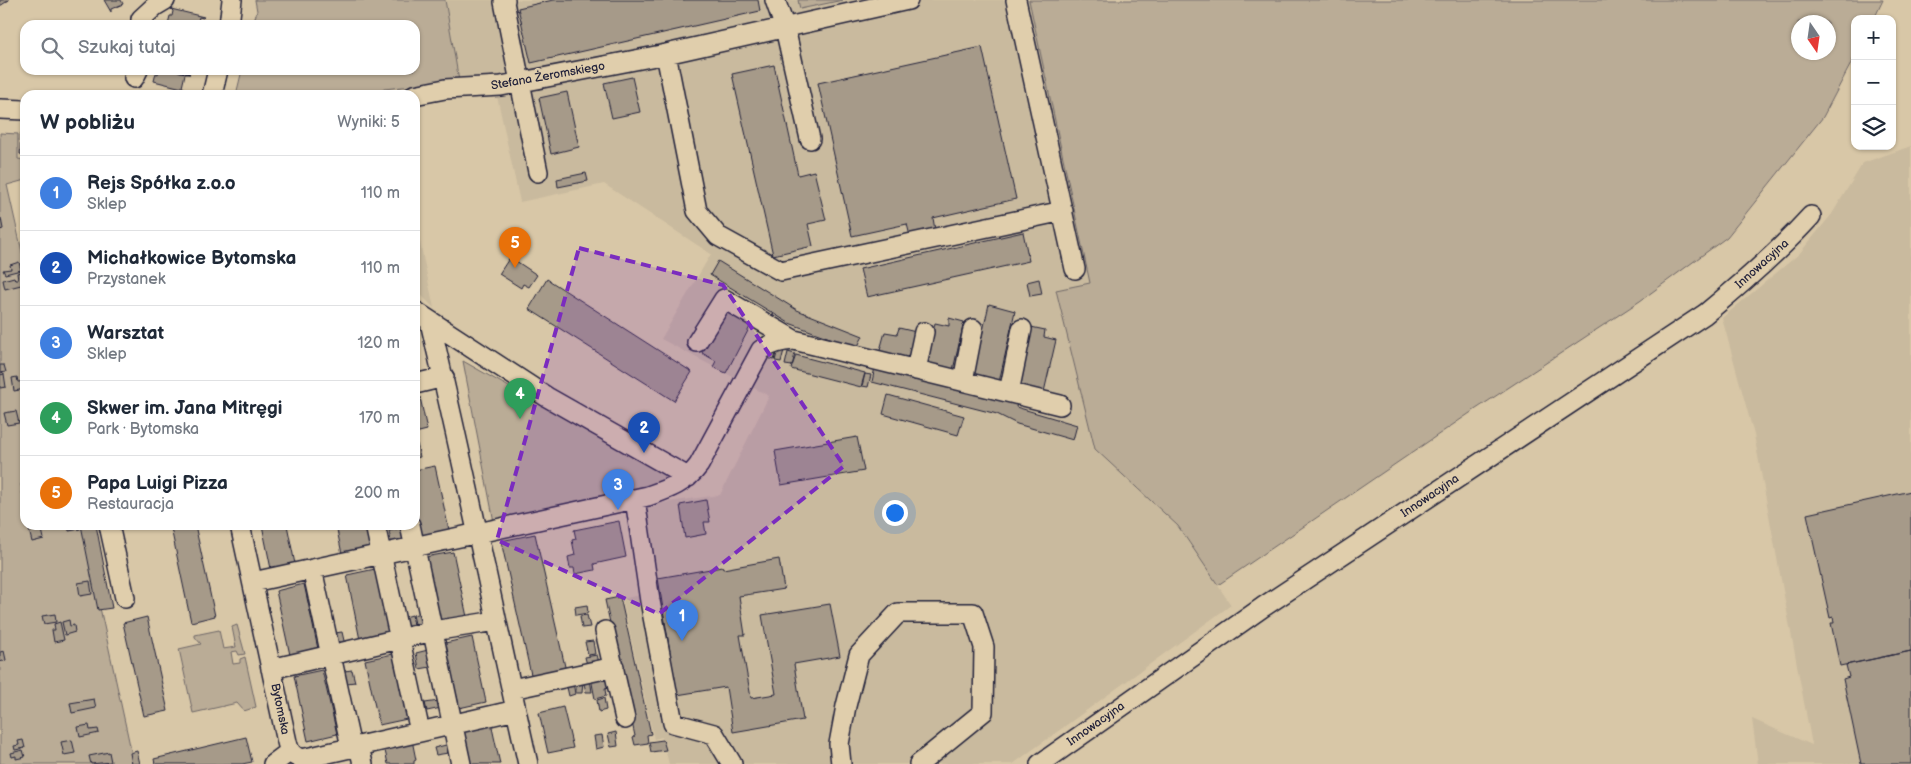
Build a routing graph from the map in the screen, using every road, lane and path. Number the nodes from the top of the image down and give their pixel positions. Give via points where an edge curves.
1 (165, 0) edge
2 (232, 0) edge
3 (505, 0) edge
4 (775, 0) edge
5 (908, 0) edge
6 (1016, 0) edge
7 (141, 20) edge
8 (230, 20) edge
9 (784, 28) junction
10 (666, 54) junction
11 (217, 75) edge
12 (519, 83) junction
13 (213, 90) edge
14 (420, 94) edge
15 (0, 109) edge
16 (20, 110) edge
17 (810, 139) dead end
18 (538, 172) dead end
19 (1062, 211) junction
20 (1811, 216) dead end
21 (1075, 269) dead end
22 (420, 315) edge
23 (430, 322) junction
24 (973, 329) dead end
25 (1022, 329) dead end
26 (924, 332) dead end
27 (794, 340) junction
28 (696, 342) dead end
29 (916, 370) junction
30 (444, 377) junction
31 (963, 381) junction
32 (420, 383) edge
33 (1009, 392) junction
34 (1060, 405) dead end
35 (688, 478) junction
36 (636, 499) junction
37 (110, 530) edge
38 (241, 530) edge
39 (376, 530) edge
40 (411, 530) edge
41 (476, 533) junction
42 (415, 547) junction
43 (382, 554) junction
44 (312, 569) junction
45 (252, 582) junction
46 (125, 598) dead end
47 (496, 621) junction
48 (433, 631) junction
49 (605, 631) dead end
50 (400, 639) junction
51 (331, 655) junction
52 (614, 668) junction
53 (271, 669) junction
54 (512, 689) junction
55 (516, 710) junction
56 (625, 719) dead end
57 (453, 724) junction
58 (420, 732) junction
59 (355, 746) junction
60 (289, 752) junction
61 (273, 764) edge
62 (363, 764) edge
63 (461, 764) edge
64 (528, 764) edge
65 (732, 764) edge
66 (841, 764) edge
67 (919, 764) edge
68 (1040, 764) edge

1 - 7 street
2 - 8 street
3 - 12 street
4 - 9 street
5 - 9 street, Stefana Żeromskiego
6 - 19 street
9 - 10 street, Stefana Żeromskiego
9 - 17 street
10 - 12 street, Stefana Żeromskiego
10 - 19 street via 697,211 718,236 781,271
11 - 13 street
12 - 14 street, Stefana Żeromskiego
12 - 18 street
15 - 16 street
19 - 21 street
20 - 68 street, Innowacyjna via 1755,273 1705,314 1264,607
22 - 23 street
23 - 30 street
23 - 35 street via 547,397
24 - 31 street
25 - 33 street
26 - 29 street
27 - 28 street via 724,299
27 - 29 street
27 - 35 street via 782,340 761,350 699,465
29 - 31 street
30 - 32 street
30 - 41 street
31 - 33 street
33 - 34 street
35 - 36 street via 666,490
36 - 41 street
36 - 65 street via 650,601 674,723 714,734
37 - 46 street
38 - 45 street, Bytomska
39 - 43 street
40 - 42 street
41 - 42 street
41 - 47 street
42 - 43 street
42 - 48 street
43 - 44 street
43 - 50 street
44 - 45 street
44 - 51 street
45 - 53 street, Bytomska
47 - 48 street
47 - 54 street
48 - 50 street
48 - 57 street
49 - 52 street
50 - 51 street
50 - 58 street
51 - 53 street
51 - 59 street
52 - 54 street
52 - 56 street
53 - 60 street, Bytomska
54 - 55 street
55 - 57 street, Bytomska
55 - 64 street
57 - 58 street, Bytomska
57 - 63 street
58 - 59 street, Bytomska
59 - 60 street, Bytomska via 302,759
59 - 62 street
60 - 61 street
66 - 67 street via 839,744 859,654 898,613 973,613 984,646 983,712

